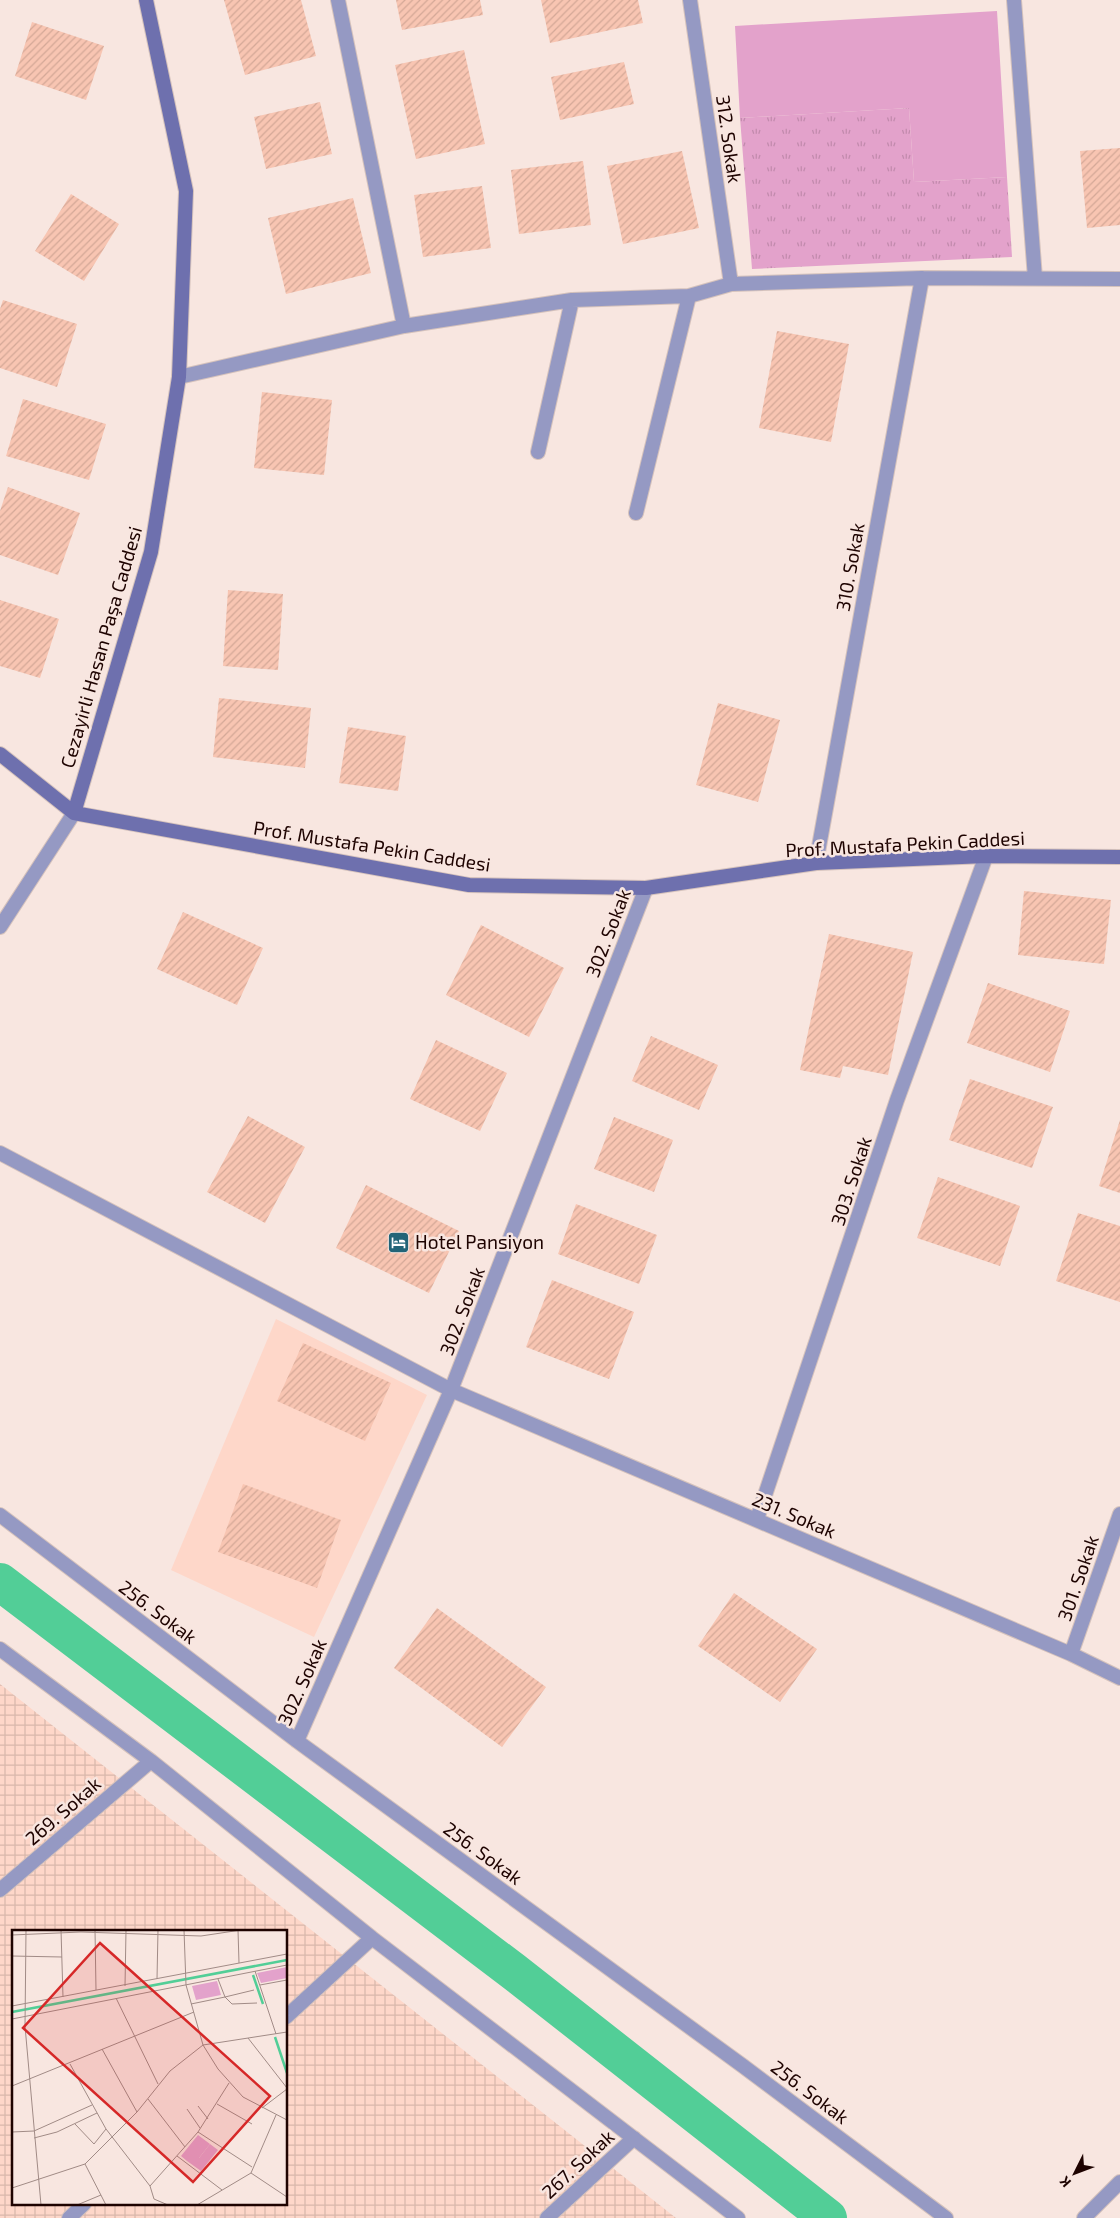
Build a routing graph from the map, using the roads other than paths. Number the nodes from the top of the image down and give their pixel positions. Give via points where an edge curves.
1 (146, 0) edge
2 (338, 0) edge
3 (690, 0) edge
4 (1014, 0) edge
5 (922, 278) junction
6 (1035, 278) junction
7 (1120, 279) edge
8 (731, 284) junction
9 (688, 296) junction
10 (572, 300) junction
11 (404, 326) junction
12 (179, 377) junction
13 (538, 452) dead end
14 (636, 513) dead end
15 (0, 754) edge
16 (74, 813) junction
17 (986, 856) junction
18 (1120, 857) edge
19 (816, 863) junction
20 (646, 888) junction
21 (0, 927) edge
22 (0, 1153) edge
23 (451, 1390) junction
24 (1120, 1514) edge
25 (0, 1515) edge
26 (758, 1520) junction
27 (0, 1649) edge
28 (1071, 1654) junction
29 (1120, 1678) edge
30 (296, 1741) junction
31 (151, 1761) junction
32 (0, 1890) edge
33 (372, 1938) junction
34 (288, 2015) edge
35 (634, 2138) junction
36 (1120, 2182) edge
37 (82, 2206) edge
38 (1088, 2217) edge
39 (69, 2218) edge
40 (547, 2218) edge
41 (738, 2218) edge
42 (946, 2218) edge

1 - 12 main road, Cezayirli Hasan Paşa Caddesi via 186,191
2 - 11 street
3 - 8 street, 312. Sokak
4 - 6 street
5 - 6 street
5 - 8 street
5 - 19 street, 310. Sokak
6 - 7 street
8 - 9 street
9 - 10 street
9 - 14 street
10 - 11 street
10 - 13 street
11 - 12 street
12 - 16 main road, Cezayirli Hasan Paşa Caddesi via 151,552
15 - 16 main road, Prof. Mustafa Pekin Caddesi
16 - 20 main road, Prof. Mustafa Pekin Caddesi via 469,885
16 - 21 street, Cezayirli Hasan Paşa Caddesi
17 - 18 main road, Prof. Mustafa Pekin Caddesi
17 - 19 main road, Prof. Mustafa Pekin Caddesi
17 - 26 street, 303. Sokak via 898,1100
19 - 20 main road, Prof. Mustafa Pekin Caddesi
20 - 23 street, 302. Sokak
22 - 23 street, 231. Sokak
23 - 26 street, 231. Sokak
23 - 30 street, 302. Sokak
24 - 28 street, 301. Sokak
25 - 30 street, 256. Sokak
26 - 28 street, 231. Sokak
27 - 31 street
28 - 29 street, 231. Sokak
30 - 42 street, 256. Sokak
31 - 32 street, 269. Sokak
31 - 33 street
33 - 34 street
33 - 35 street
35 - 40 street, 267. Sokak
35 - 41 street
36 - 38 street
37 - 39 street

